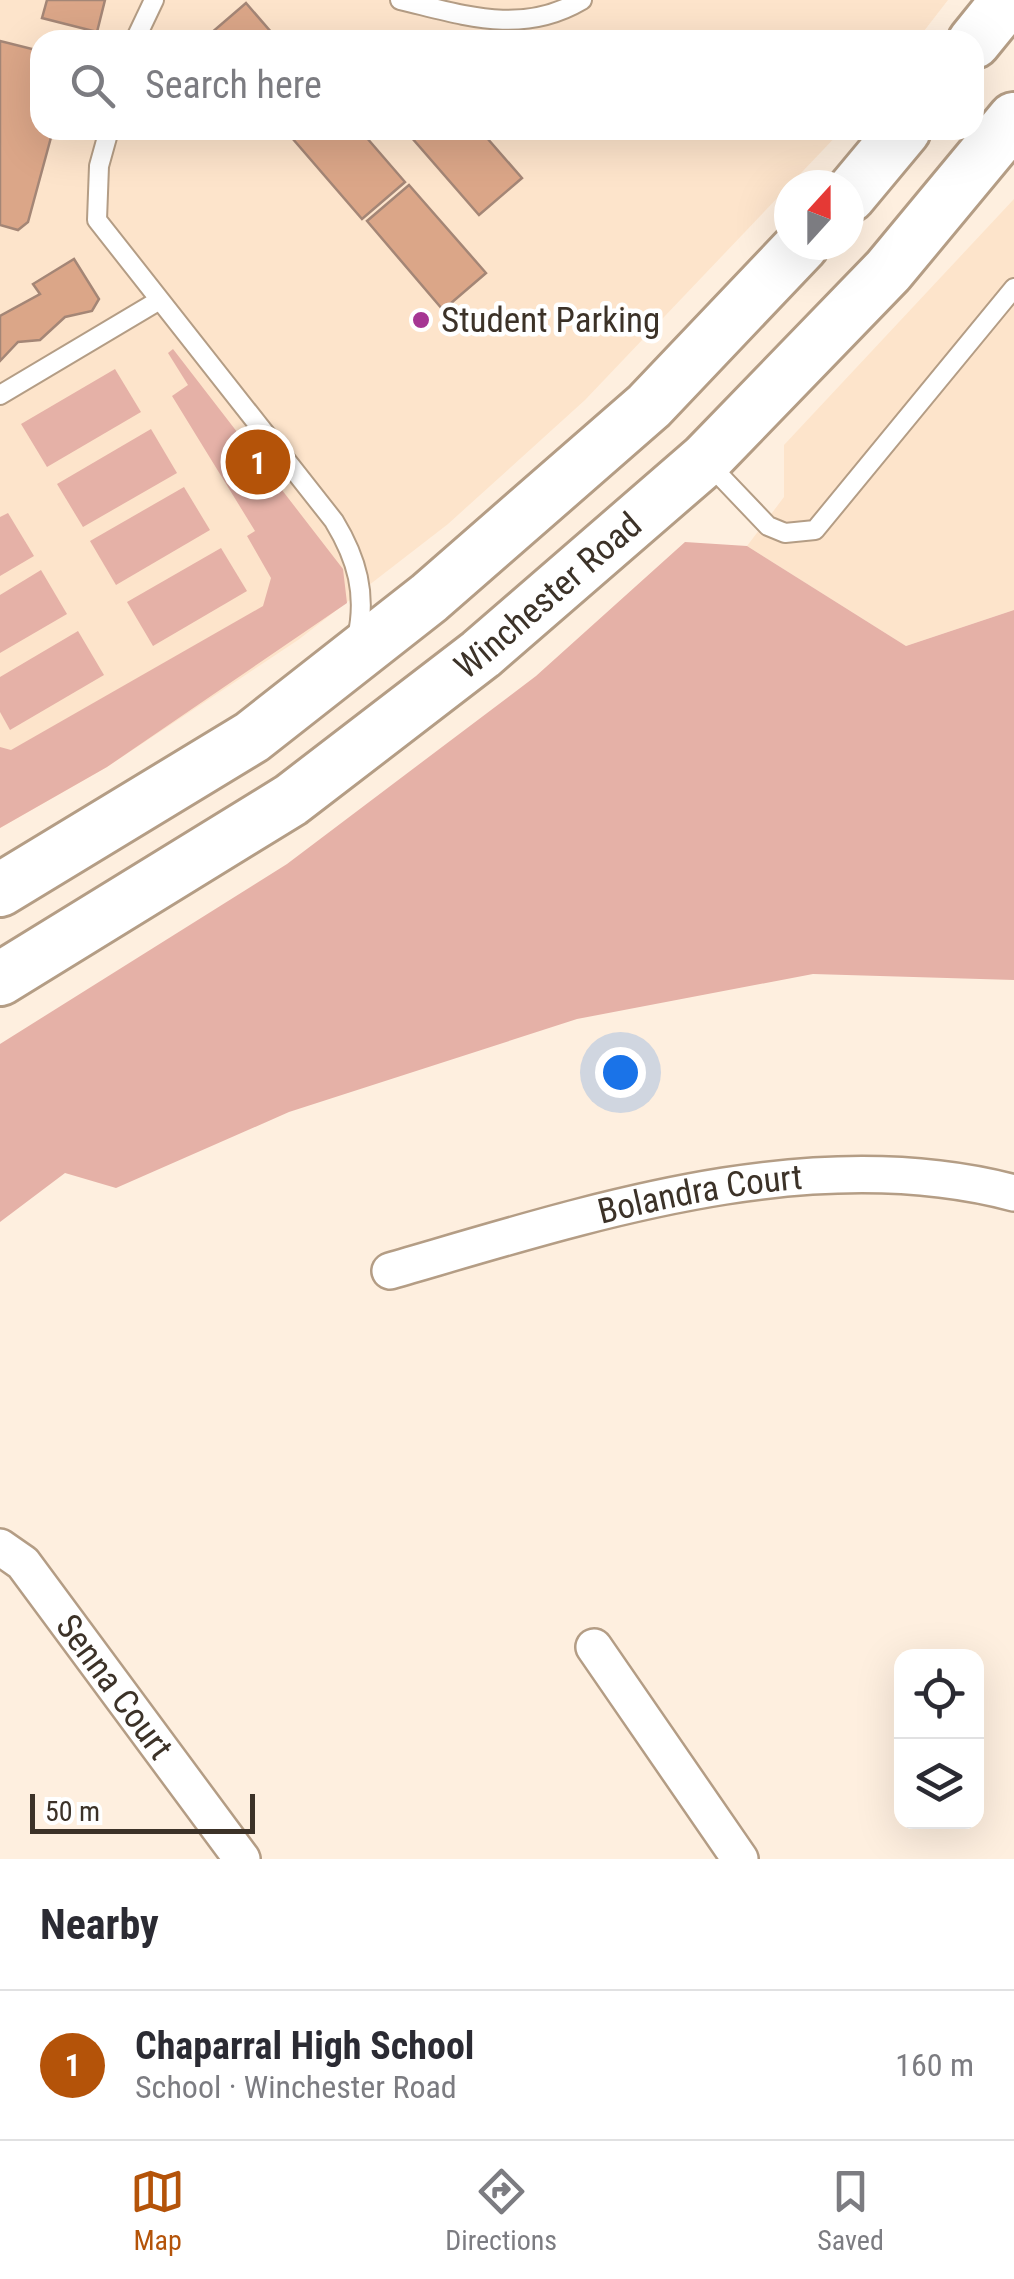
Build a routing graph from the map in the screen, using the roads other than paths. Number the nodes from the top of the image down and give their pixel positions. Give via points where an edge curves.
1 (154, 0) edge
2 (400, 0) edge
3 (582, 0) edge
4 (1008, 0) edge
5 (140, 30) edge
6 (984, 30) edge
7 (1014, 119) edge
8 (106, 140) edge
9 (896, 140) edge
10 (864, 178) edge
11 (788, 260) edge
12 (1013, 290) edge
13 (158, 301) junction
14 (0, 395) edge
15 (706, 460) junction
16 (351, 659) junction
17 (0, 890) edge
18 (0, 979) edge
19 (1014, 1193) edge
20 (390, 1271) dead end
21 (11, 1555) edge
22 (594, 1646) dead end
23 (242, 1859) edge
24 (740, 1859) edge

1 - 5 lane
2 - 3 lane via 489,22 517,22
4 - 6 main road
7 - 15 main road, Winchester Road via 888,271
8 - 13 lane via 98,166 97,220
9 - 10 main road
11 - 16 main road, Winchester Road via 649,406
12 - 15 lane via 814,530 785,533 768,526
13 - 14 lane
13 - 16 lane via 346,540 364,607
15 - 18 main road, Winchester Road via 480,654 292,800
16 - 17 main road, Winchester Road via 252,737
19 - 20 street, Bolandra Court via 884,1172 781,1176 555,1223
21 - 23 street, Senna Court
22 - 24 street

